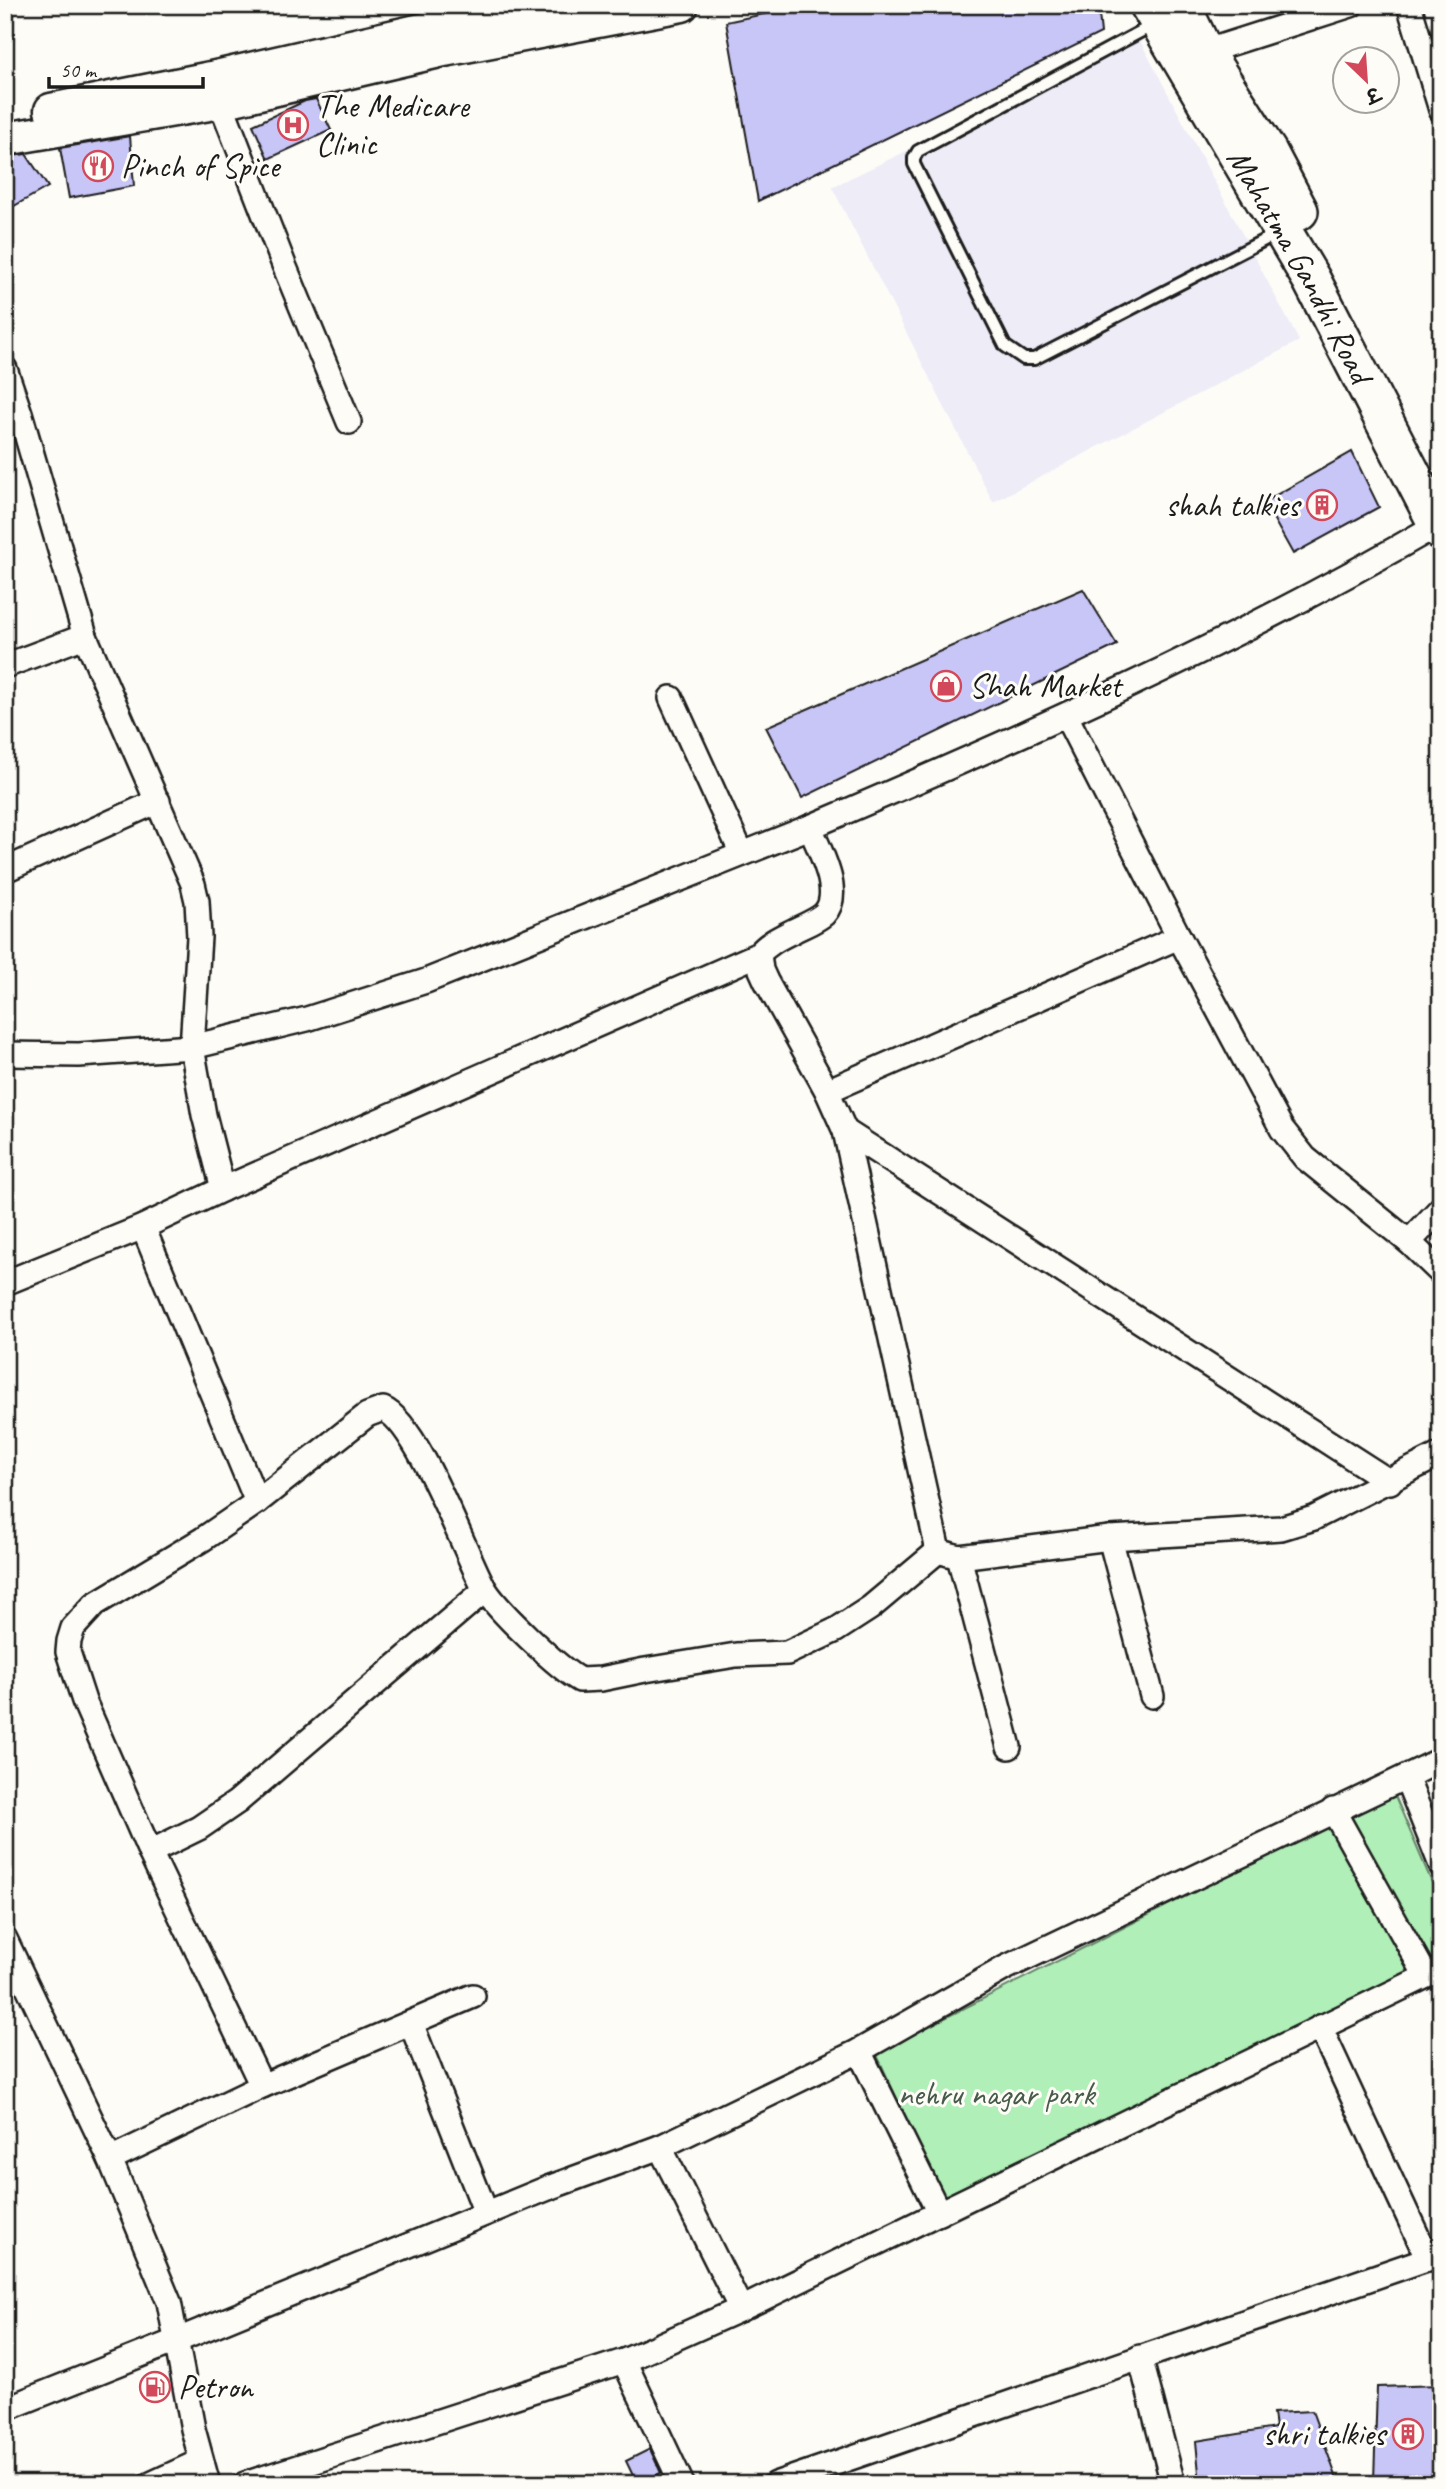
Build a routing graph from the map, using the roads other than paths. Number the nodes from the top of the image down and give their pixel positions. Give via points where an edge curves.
1 (682, 5) edge
2 (1351, 5) edge
3 (1409, 5) edge
4 (1163, 10) edge
5 (513, 17) edge
6 (1433, 51) edge
7 (1205, 52) junction
8 (216, 90) junction
9 (1441, 110) edge
10 (5, 119) edge
11 (5, 139) edge
12 (1284, 230) junction
13 (5, 369) edge
14 (349, 422) dead end
15 (1441, 482) edge
16 (1439, 528) edge
17 (85, 636) junction
18 (5, 666) edge
19 (671, 698) dead end
20 (1066, 716) junction
21 (158, 801) junction
22 (810, 827) junction
23 (742, 854) junction
24 (5, 870) edge
25 (1179, 937) junction
26 (759, 954) junction
27 (192, 1047) junction
28 (5, 1054) edge
29 (827, 1091) junction
30 (845, 1131) junction
31 (223, 1189) junction
32 (1441, 1208) edge
33 (143, 1227) junction
34 (1409, 1242) junction
35 (1441, 1273) edge
36 (5, 1283) edge
37 (1441, 1454) edge
38 (1390, 1482) junction
39 (257, 1502) junction
40 (1110, 1538) junction
41 (949, 1554) junction
42 (485, 1590) junction
43 (1153, 1696) dead end
44 (1009, 1747) dead end
45 (1441, 1760) edge
46 (1406, 1777) junction
47 (1333, 1810) junction
48 (150, 1852) junction
49 (1441, 1865) edge
50 (7, 1949) edge
51 (1433, 1972) edge
52 (473, 1996) dead end
53 (411, 2023) junction
54 (1320, 2027) junction
55 (859, 2051) junction
56 (262, 2086) junction
57 (660, 2147) junction
58 (110, 2159) junction
59 (486, 2213) junction
60 (939, 2213) junction
61 (1435, 2257) edge
62 (741, 2309) junction
63 (178, 2340) junction
64 (1140, 2357) junction
65 (624, 2361) junction
66 (5, 2409) edge
67 (201, 2461) junction
68 (151, 2484) edge
69 (208, 2484) edge
70 (245, 2484) edge
71 (682, 2484) edge
72 (775, 2484) edge
73 (1173, 2484) edge

1 - 5 main road
2 - 7 street
3 - 6 street
4 - 7 highway, Mahatma Gandhi Road
4 - 12 highway, Mahatma Gandhi Road
4 - 12 lane via 915,155 914,163 1005,346 1024,359 1034,359
5 - 8 main road
6 - 9 street
7 - 15 highway, Mahatma Gandhi Road via 1268,152
8 - 10 main road
8 - 11 main road
8 - 14 street
12 - 16 highway, Mahatma Gandhi Road
13 - 17 street
16 - 20 street
17 - 18 street
17 - 21 street
19 - 23 street
20 - 22 street
20 - 25 street
21 - 24 street
21 - 27 street via 197,901
22 - 23 street
22 - 26 street via 831,882 829,907
23 - 27 street via 391,994 307,1020
25 - 29 street
25 - 34 street via 1293,1146
26 - 29 street via 766,981
26 - 31 street
27 - 28 street via 79,1055
27 - 31 street
29 - 30 street
30 - 38 street
30 - 41 street
31 - 33 street
32 - 34 street
33 - 36 street
33 - 39 street
34 - 35 street
37 - 38 street
38 - 40 street via 1314,1518 1281,1528
39 - 42 street via 367,1415 383,1409 395,1416 423,1458
39 - 48 street via 95,1604 73,1628 69,1640 68,1652 84,1701
40 - 41 street
40 - 43 street
41 - 42 street via 836,1630 788,1653 736,1655 589,1681 575,1677 517,1626
41 - 44 street
42 - 48 street via 237,1802 200,1828
45 - 46 street
46 - 47 street
46 - 49 street
47 - 51 street
47 - 55 street via 1005,1968
48 - 56 street
50 - 58 street
51 - 54 street
52 - 53 street
53 - 56 street
53 - 59 street
54 - 60 street
54 - 61 street
55 - 57 street
55 - 60 street
56 - 58 street
57 - 59 street
57 - 62 street
58 - 63 street via 169,2302
59 - 63 street
60 - 62 street
61 - 64 street
62 - 65 street
63 - 66 street
63 - 67 street
64 - 72 street
64 - 73 street
65 - 70 street
65 - 71 street
67 - 68 street
67 - 69 street

